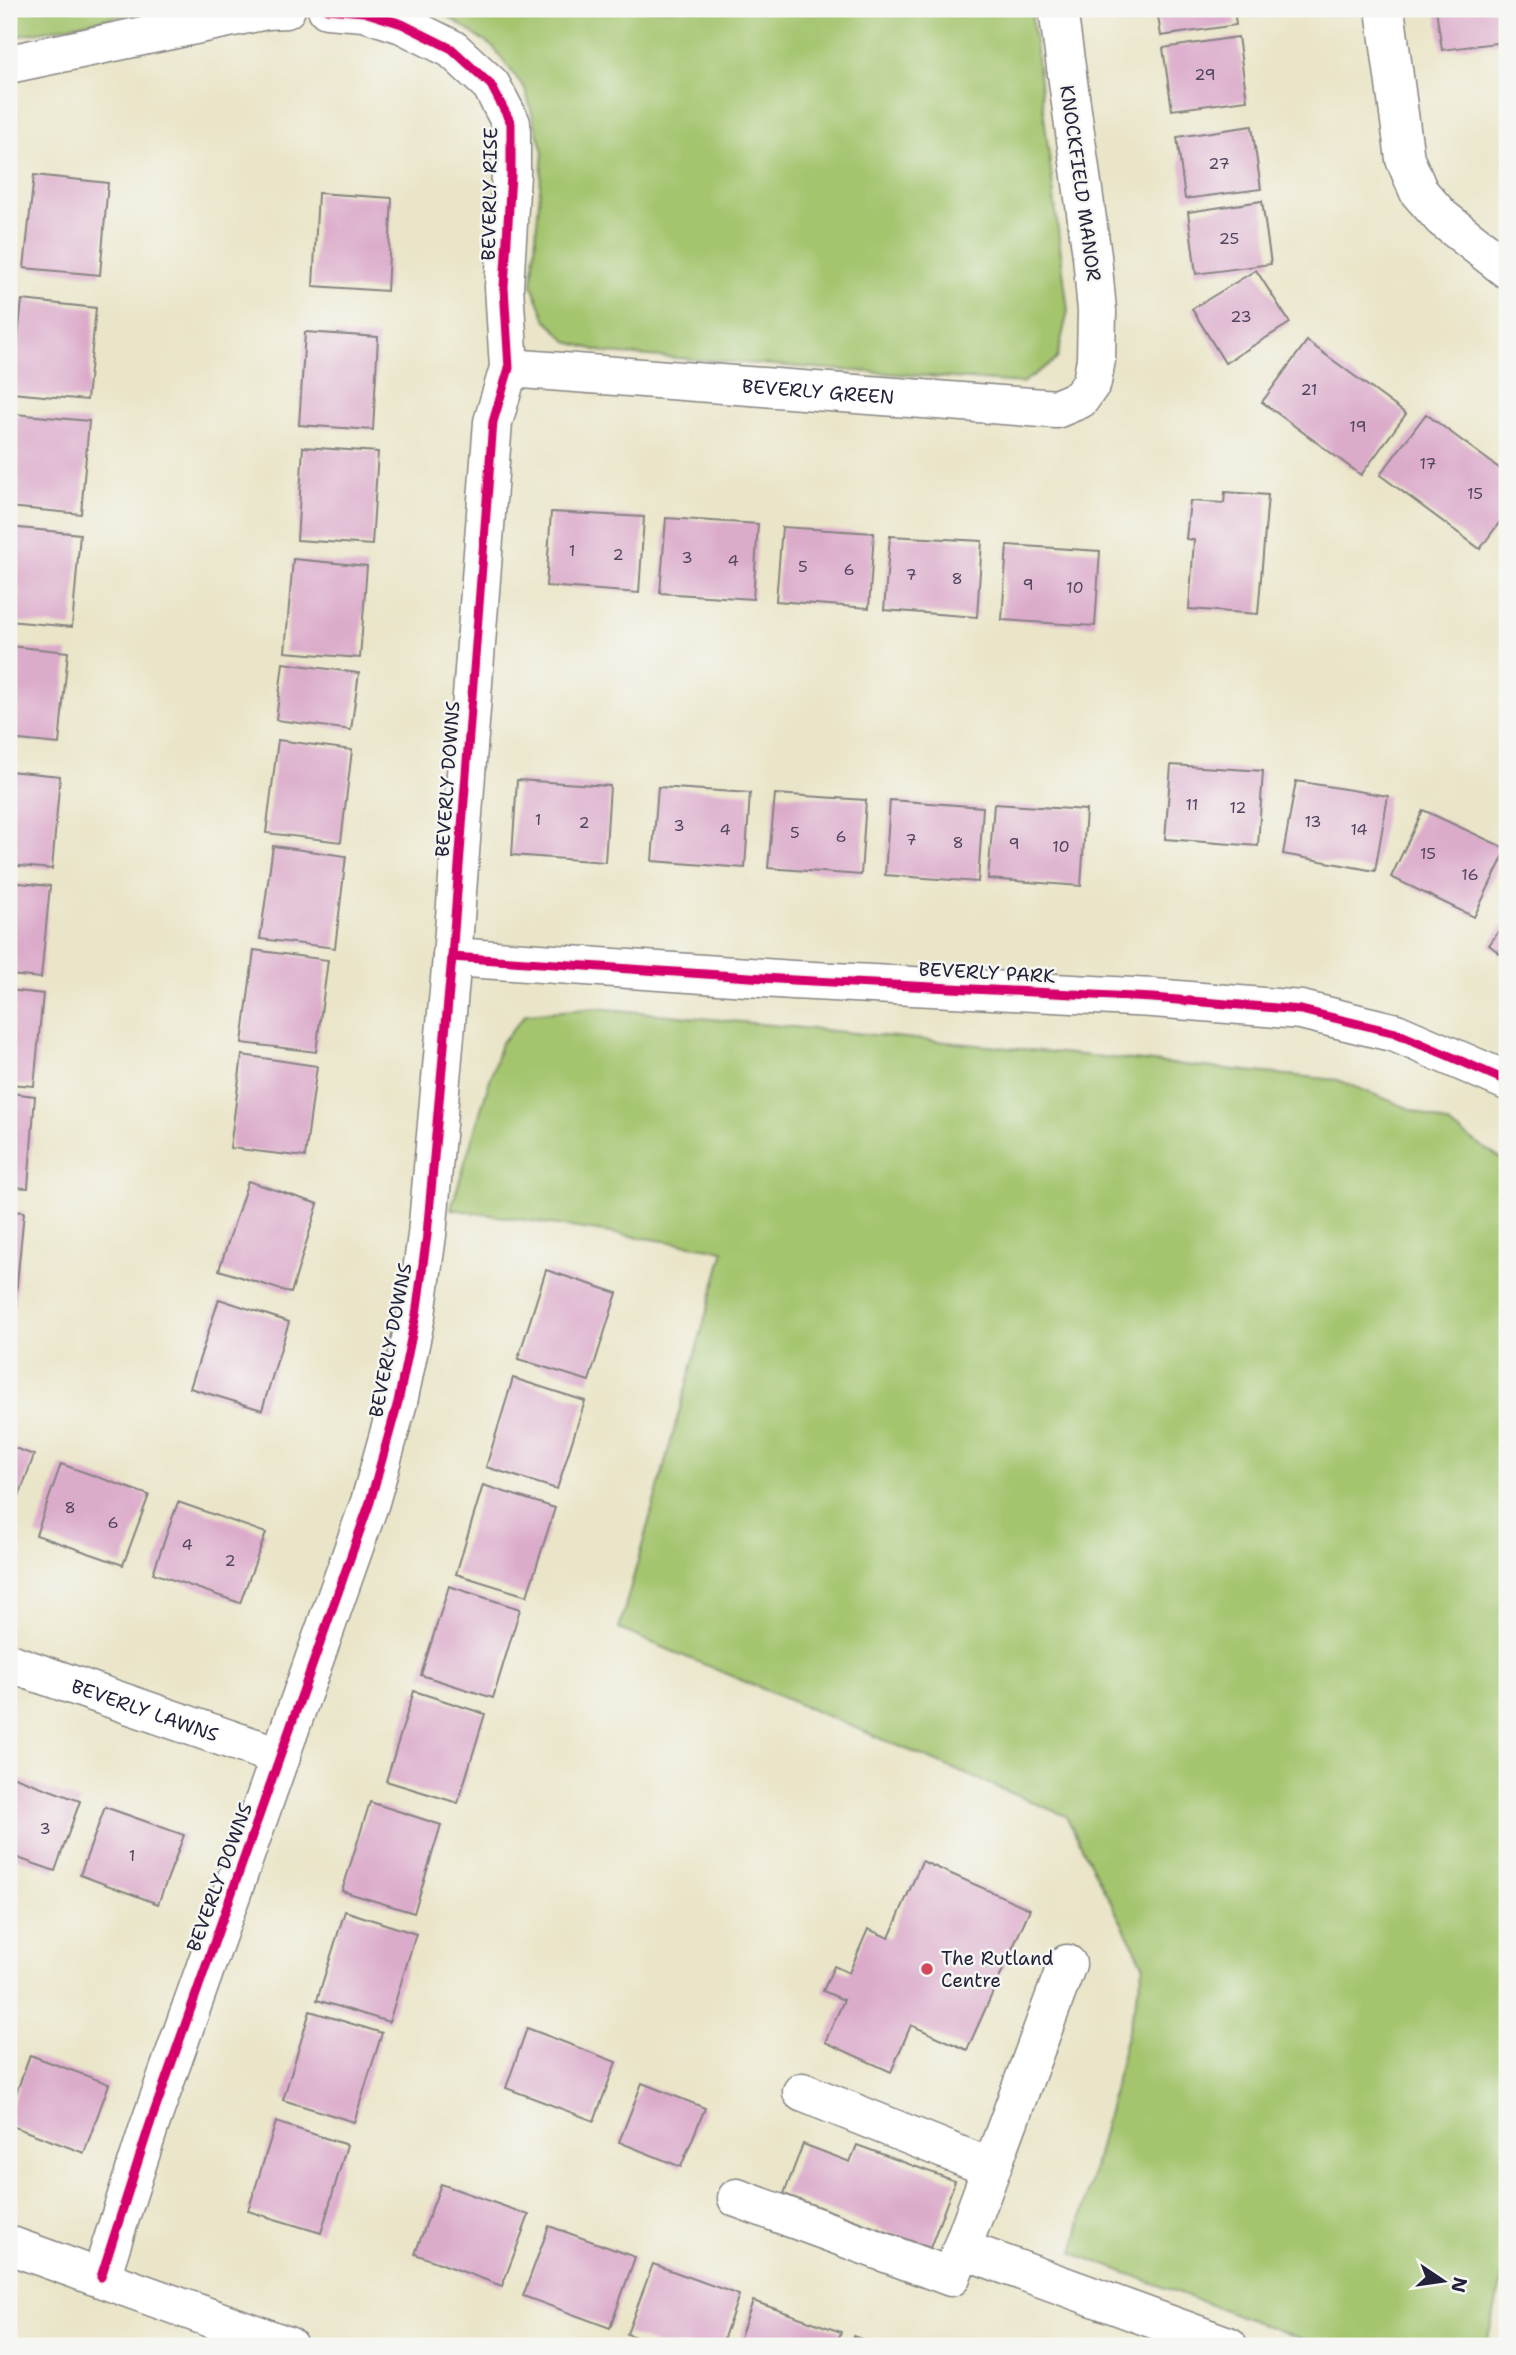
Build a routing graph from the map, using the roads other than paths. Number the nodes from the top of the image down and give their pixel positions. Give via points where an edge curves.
1 (286, 9) edge
2 (327, 9) edge
3 (1058, 9) edge
4 (1385, 9) edge
5 (9, 64) edge
6 (1507, 269) edge
7 (1096, 359) joint
8 (509, 368) junction
9 (452, 957) junction
10 (1507, 1081) edge
11 (9, 1663) edge
12 (281, 1757) junction
13 (1067, 1964) dead end
14 (802, 2092) dead end
15 (991, 2168) junction
16 (737, 2198) dead end
17 (9, 2245) edge
18 (962, 2249) junction
19 (101, 2277) junction
20 (288, 2346) edge
21 (1228, 2346) edge

1 - 5 street
2 - 8 street, BEVERLY RISE via 364,12 402,24 452,49 491,85 511,123 504,287
3 - 7 street, KNOCKFIELD MANOR via 1092,256
4 - 6 street via 1405,159 1419,192 1442,218
7 - 8 street, BEVERLY GREEN via 1092,382 1080,399 1056,410
8 - 9 street, BEVERLY DOWNS via 493,422
9 - 10 street, BEVERLY PARK via 1301,1010 1396,1033
9 - 12 street, BEVERLY DOWNS via 427,1235 398,1402 370,1502
11 - 12 street, BEVERLY LAWNS
12 - 19 street, BEVERLY DOWNS via 149,2127
13 - 15 street
14 - 15 street
15 - 18 street
16 - 18 street via 951,2277
17 - 19 street
18 - 21 street
19 - 20 street

